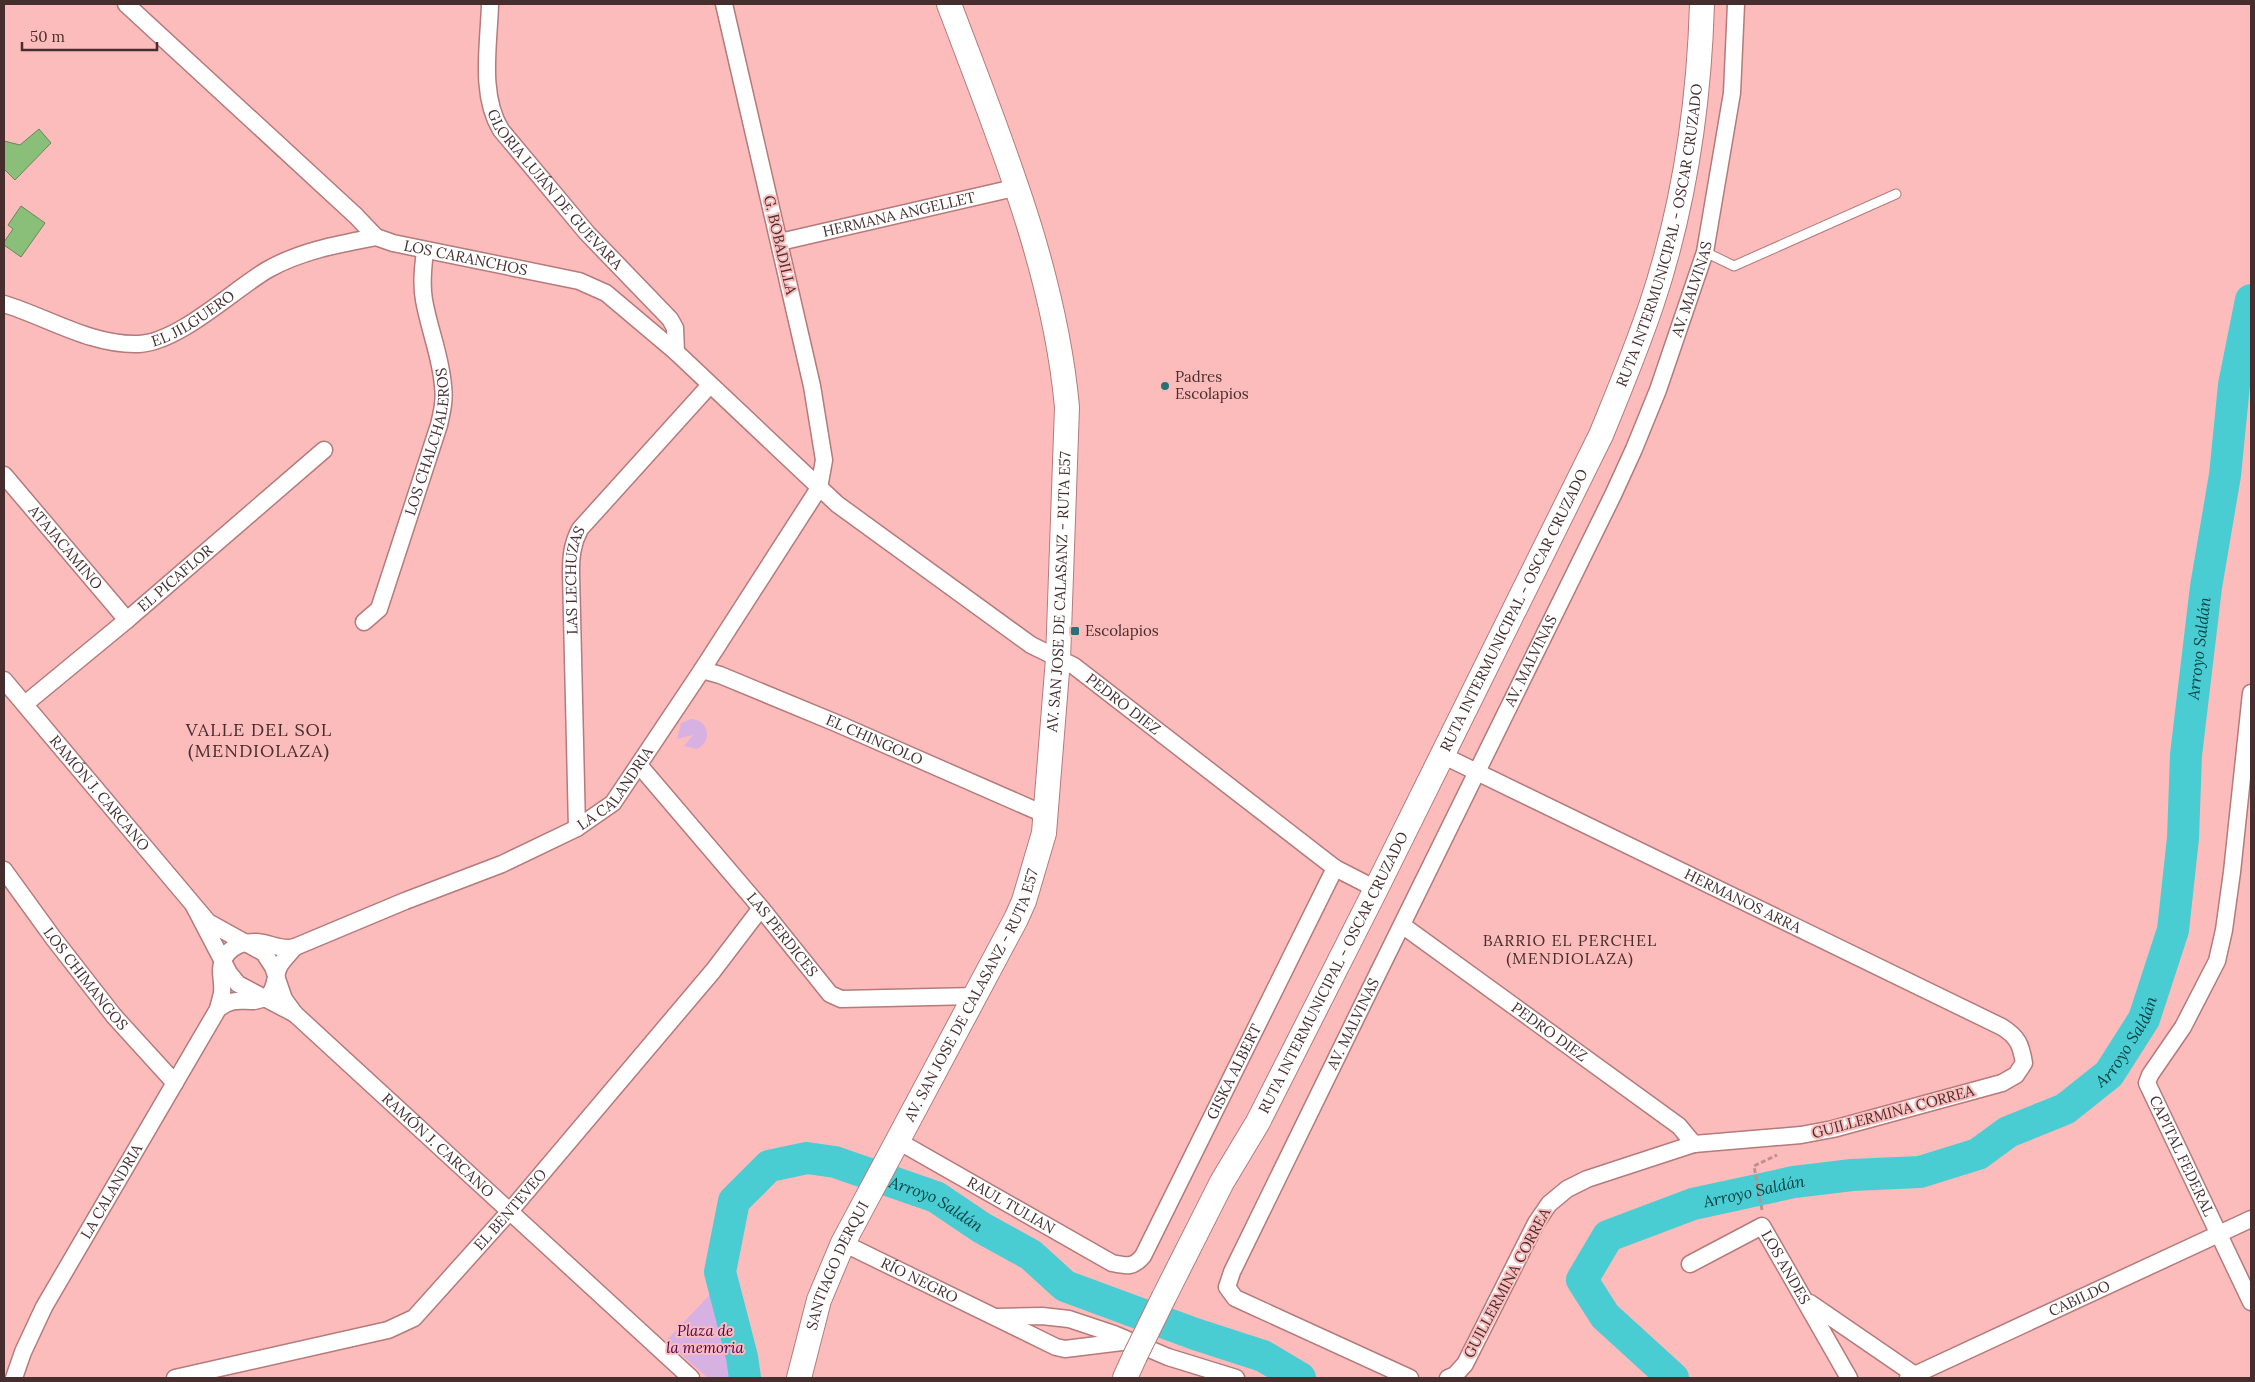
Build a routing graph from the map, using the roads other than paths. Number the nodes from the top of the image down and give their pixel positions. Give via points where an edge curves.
1 (126, 4) edge
2 (490, 4) edge
3 (724, 4) edge
4 (949, 4) edge
5 (1692, 4) edge
6 (1702, 4) edge
7 (1736, 4) edge
8 (1018, 187) junction
9 (1896, 194) dead end
10 (376, 237) junction
11 (780, 242) junction
12 (425, 251) junction
13 (1705, 252) junction
14 (4, 304) edge
15 (676, 352) junction
16 (710, 385) junction
17 (324, 450) dead end
18 (4, 475) edge
19 (819, 488) junction
20 (127, 620) junction
21 (364, 622) dead end
22 (1058, 659) junction
23 (702, 670) junction
24 (4, 680) edge
25 (2251, 693) edge
26 (25, 704) junction
27 (1444, 756) junction
28 (639, 765) junction
29 (1475, 771) junction
30 (1046, 815) junction
31 (577, 828) junction
32 (1335, 868) junction
33 (4, 870) edge
34 (1371, 887) junction
35 (194, 906) junction
36 (762, 908) junction
37 (1402, 925) junction
38 (245, 942) junction
39 (295, 947) junction
40 (223, 961) junction
41 (276, 974) junction
42 (976, 996) junction
43 (266, 998) junction
44 (218, 1009) junction
45 (295, 1014) junction
46 (2024, 1063) joint
47 (175, 1083) junction
48 (1694, 1144) junction
49 (892, 1150) junction
50 (510, 1211) junction
51 (2251, 1219) edge
52 (2219, 1234) junction
53 (843, 1243) junction
54 (1690, 1264) dead end
55 (1126, 1266) joint
56 (1806, 1300) junction
57 (2251, 1302) edge
58 (995, 1317) junction
59 (1133, 1348) junction
60 (1912, 1377) edge
61 (14, 1378) edge
62 (175, 1378) edge
63 (691, 1378) edge
64 (800, 1378) edge
65 (1125, 1378) edge
66 (1236, 1378) edge
67 (1410, 1378) edge
68 (1448, 1378) edge
69 (1849, 1378) edge

1 - 10 street
2 - 15 street, GLORIA LUJÁN DE GUEVARA via 488,73 493,117 587,233 670,320
3 - 11 street, G. BOBADILLA
4 - 8 main road, AV. SAN JOSE DE CALASANZ - RUTA E57
5 - 34 main road, RUTA INTERMUNICIPAL - OSCAR CRUZADO via 1684,108 1668,204 1637,312 1582,448
6 - 27 main road, RUTA INTERMUNICIPAL - OSCAR CRUZADO via 1698,79 1686,163 1652,303 1601,435
7 - 13 street, AV. MALVINAS via 1732,94
8 - 11 street, HERMANA ANGELLET
8 - 22 main road, AV. SAN JOSE DE CALASANZ - RUTA E57 via 1055,327 1067,407
9 - 13 lane via 1734,266
10 - 12 street, LOS CARANCHOS
10 - 14 street, EL JILGUERO via 337,244 284,262 267,270 192,322 139,344 94,336
11 - 19 street, G. BOBADILLA via 812,386 824,460
12 - 15 street, LOS CARANCHOS via 487,261 592,286 606,292
12 - 21 street, LOS CHALCHALEROS via 424,300 444,388 440,424 379,609
13 - 29 street, AV. MALVINAS via 1634,449
15 - 16 street, LOS CARANCHOS
16 - 19 street, LOS CARANCHOS
16 - 31 street, LAS LECHUZAS via 574,539 571,573
17 - 20 street, EL PICAFLOR
18 - 20 street, ATAJACAMINO
19 - 22 street, PEDRO DIEZ via 1032,645
19 - 23 street, LA CALANDRIA
20 - 26 street, EL PICAFLOR
22 - 30 main road, AV. SAN JOSE DE CALASANZ - RUTA E57
22 - 32 street, PEDRO DIEZ via 1074,666
23 - 28 street, LA CALANDRIA
23 - 30 street, EL CHINGOLO via 836,723
24 - 26 street, RAMÓN J. CARCANO
25 - 52 street, CAPITAL FEDERAL via 2232,872 2217,961 2183,1027 2147,1083
26 - 35 street, RAMÓN J. CARCANO
27 - 29 street, HERMANOS ARRA
27 - 34 main road, RUTA INTERMUNICIPAL - OSCAR CRUZADO
28 - 31 street, LA CALANDRIA via 613,803
28 - 36 street, LAS PERDICES
29 - 37 street, AV. MALVINAS
29 - 46 street, HERMANOS ARRA via 2002,1028 2021,1046
30 - 42 main road, AV. SAN JOSE DE CALASANZ - RUTA E57 via 1040,851 1024,901
31 - 39 street, LA CALANDRIA via 502,864
32 - 34 street, PEDRO DIEZ
32 - 55 street, GISKA ALBERT via 1143,1256 1136,1265
33 - 47 street, LOS CHIMANGOS via 114,1016
34 - 59 main road, RUTA INTERMUNICIPAL - OSCAR CRUZADO, bridge via 1258,1122
35 - 38 street, RAMÓN J. CARCANO via 208,922
35 - 40 street, RAMÓN J. CARCANO
36 - 42 street, LAS PERDICES via 821,986 842,999
36 - 50 street, EL BENTEVEO via 713,971
37 - 48 street, PEDRO DIEZ via 1679,1126
37 - 67 street, AV. MALVINAS via 1226,1287 1235,1298
38 - 39 street, LA CALANDRIA via 288,949
38 - 40 street via 233,947
38 - 41 street, RAMÓN J. CARCANO via 264,953
39 - 41 street, LA CALANDRIA
40 - 43 street, RAMÓN J. CARCANO via 238,984
40 - 44 street, LA CALANDRIA
41 - 43 street, LA CALANDRIA via 272,992
41 - 45 street, RAMÓN J. CARCANO via 284,999
42 - 49 main road, AV. SAN JOSE DE CALASANZ - RUTA E57
43 - 44 street via 236,999
43 - 45 street, RAMÓN J. CARCANO
44 - 47 street, LA CALANDRIA
45 - 50 street, RAMÓN J. CARCANO
46 - 48 street, GUILLERMINA CORREA via 2016,1075 2002,1083 1833,1130
47 - 61 street, LA CALANDRIA via 44,1306 22,1352
48 - 68 street, GUILLERMINA CORREA via 1587,1179 1567,1189 1549,1204 1536,1223 1465,1364
49 - 53 main road, SANTIAGO DERQUI
49 - 55 street, RAUL TULIAN via 1112,1263
50 - 62 street, EL BENTEVEO via 414,1318 404,1324
50 - 63 street, RAMÓN J. CARCANO
51 - 52 street, CABILDO
52 - 57 street, CAPITAL FEDERAL
52 - 60 street, CABILDO
53 - 58 street, RÍO NEGRO
53 - 64 main road, SANTIAGO DERQUI via 819,1300
54 - 56 street, LOS ANDES via 1762,1226
56 - 60 street
56 - 69 street, LOS ANDES
58 - 59 street, RÍO NEGRO via 1069,1319
58 - 59 street, RÍO NEGRO via 1040,1341 1065,1349
59 - 65 main road, RUTA INTERMUNICIPAL - OSCAR CRUZADO
59 - 66 street, RÍO NEGRO

